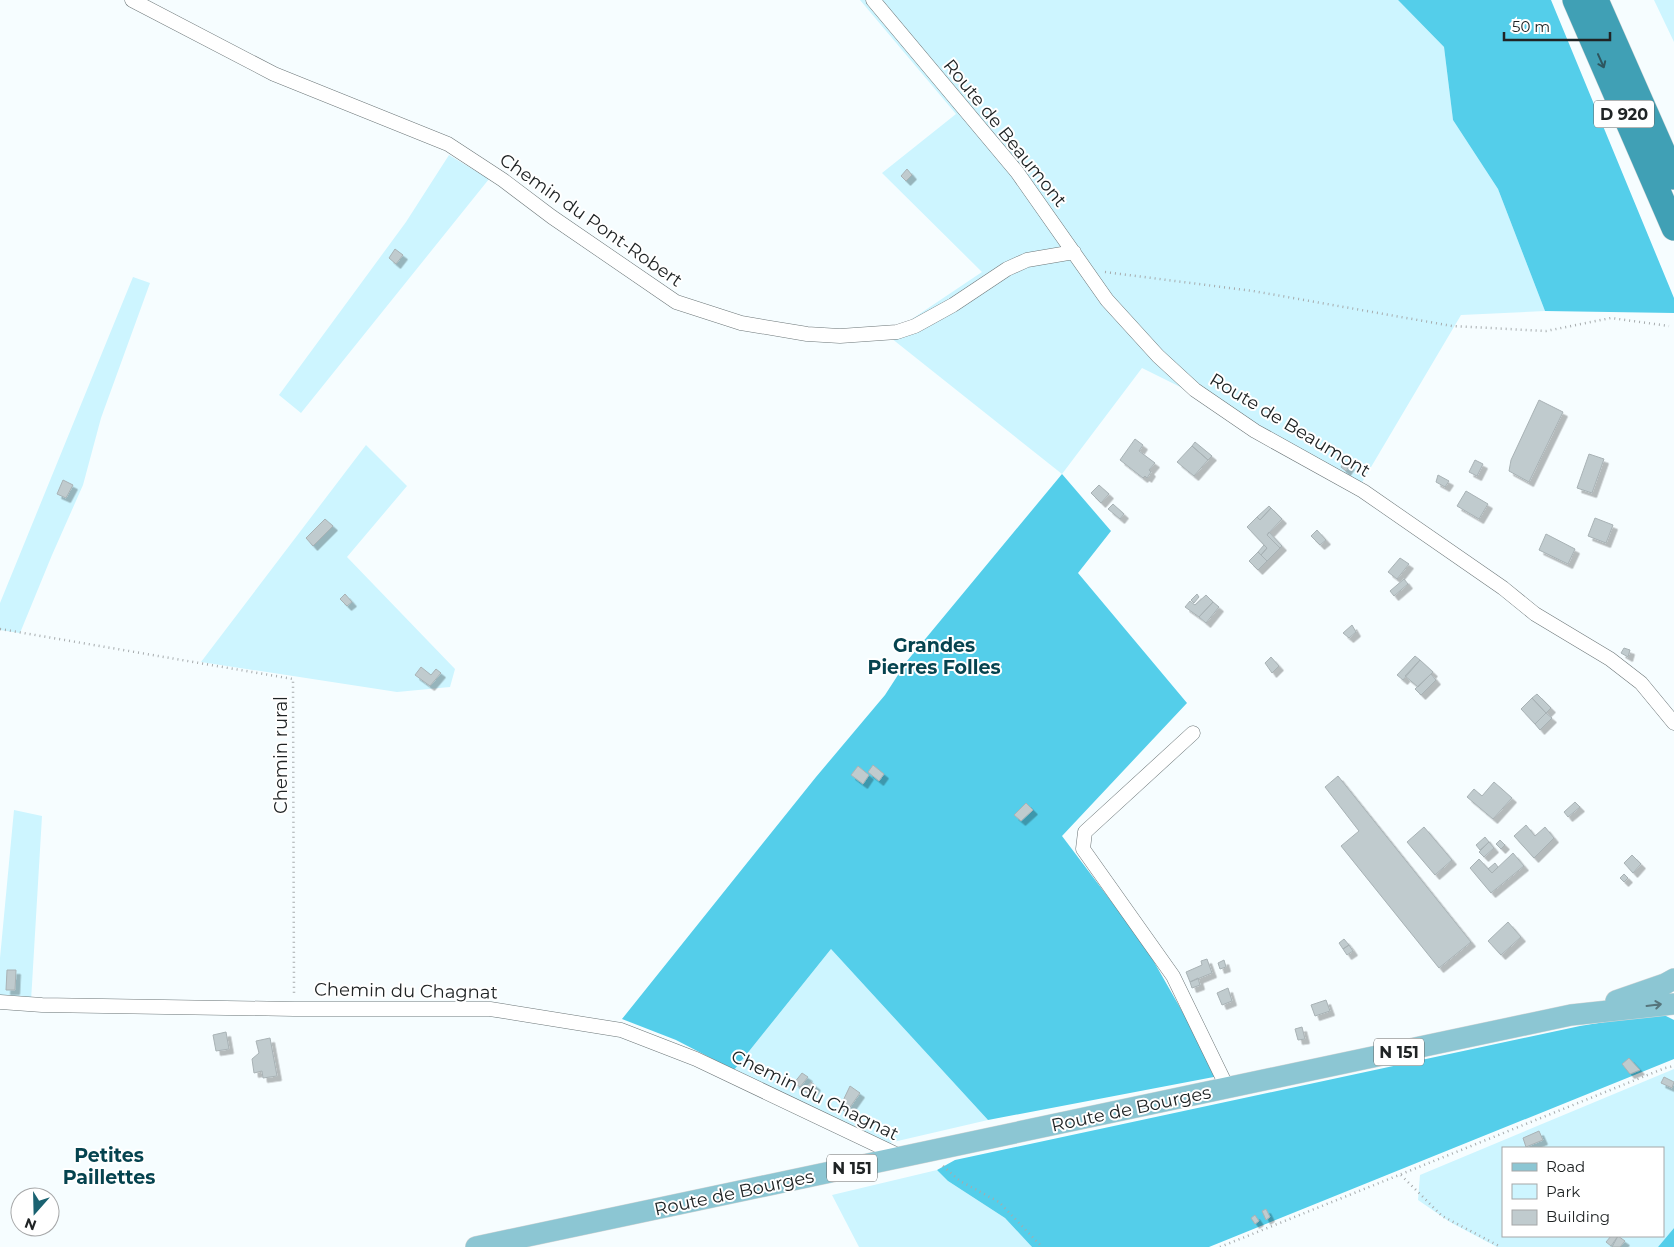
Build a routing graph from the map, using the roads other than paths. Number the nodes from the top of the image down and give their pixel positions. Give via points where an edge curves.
1 (132, 0) edge
2 (873, 0) edge
3 (1575, 0) edge
4 (1596, 0) edge
5 (1674, 177) edge
6 (1674, 228) edge
7 (1074, 252) junction
8 (1674, 723) edge
9 (1193, 733) dead end
10 (1674, 979) edge
11 (0, 1002) edge
12 (1674, 1004) edge
13 (1571, 1015) junction
14 (1228, 1089) junction
15 (902, 1157) junction
16 (476, 1247) edge

1 - 7 street, Chemin du Pont-Robert via 274,74 448,144 676,302 741,323 840,336 897,332 953,306 1007,269 1027,260
2 - 7 street, Route de Beaumont via 1017,172
3 -> 6 highway, D 920
4 - 5 highway, D 920
7 - 8 street, Route de Beaumont via 1107,300 1158,356 1195,390 1255,431 1363,491 1535,614 1610,660 1641,683
9 - 14 street via 1085,832 1084,849 1173,976
10 - 13 main road, N 151
11 - 15 street, Chemin du Chagnat via 294,1009 490,1008 621,1030 696,1059
13 -> 12 main road, N 151
13 - 14 main road, N 151
14 - 15 main road, Route de Bourges / N 151
15 - 16 main road, Route de Bourges / N 151

